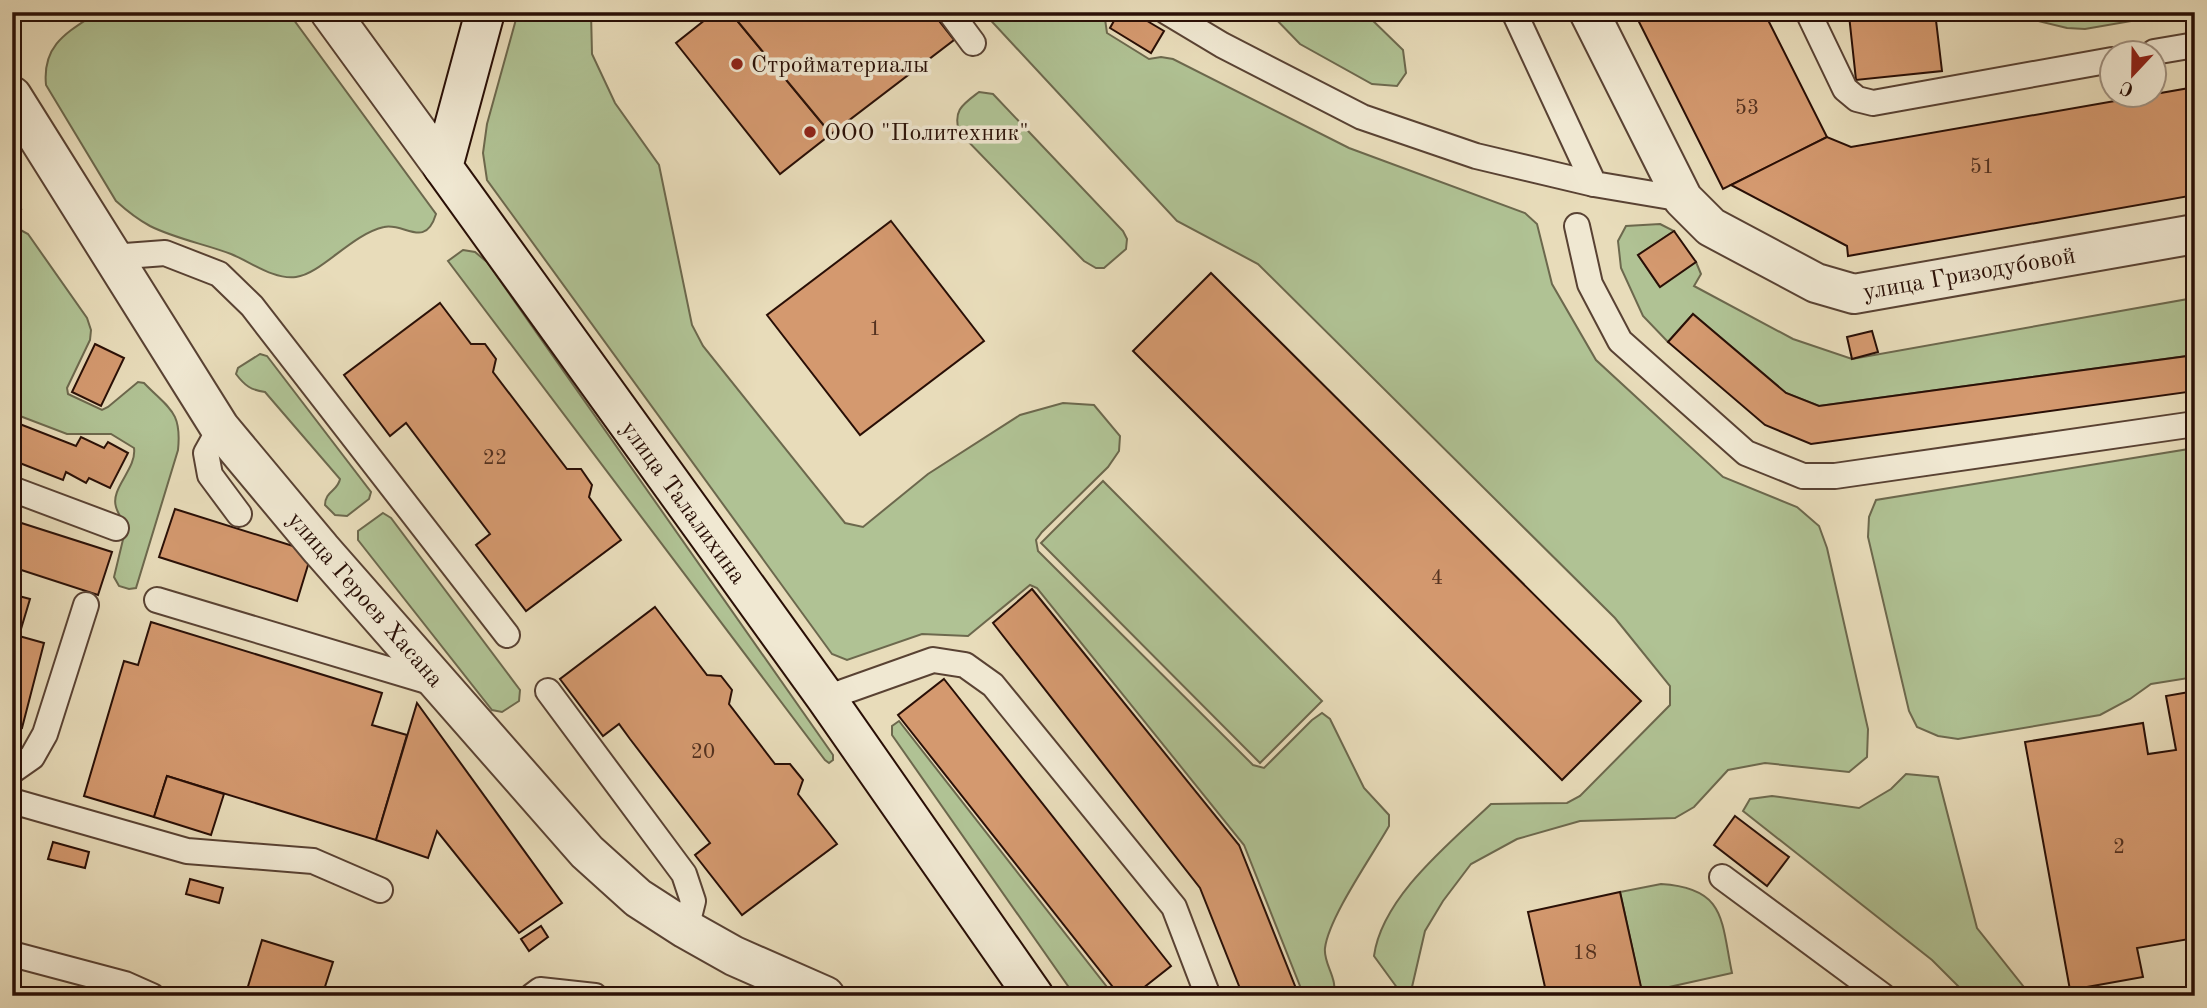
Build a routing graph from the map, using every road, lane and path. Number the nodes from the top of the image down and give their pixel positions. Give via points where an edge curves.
1 (330, 12) edge
2 (485, 12) edge
3 (950, 12) edge
4 (1167, 12) edge
5 (1514, 12) edge
6 (1589, 12) edge
7 (1808, 12) edge
8 (973, 43) dead end
9 (2195, 45) edge
10 (2168, 50) edge
11 (2098, 63) edge
12 (12, 96) edge
13 (443, 167) junction
14 (1594, 184) junction
15 (1683, 199) junction
16 (1577, 226) dead end
17 (2195, 234) edge
18 (112, 257) junction
19 (2195, 424) edge
20 (220, 428) junction
21 (12, 489) edge
22 (239, 514) dead end
23 (116, 528) dead end
24 (157, 600) dead end
25 (86, 605) dead end
26 (507, 635) dead end
27 (441, 685) junction
28 (548, 691) dead end
29 (826, 698) junction
30 (12, 771) edge
31 (12, 801) edge
32 (1722, 877) dead end
33 (380, 890) dead end
34 (685, 929) junction
35 (12, 954) edge
36 (152, 996) edge
37 (532, 996) edge
38 (595, 996) edge
39 (825, 996) edge
40 (1034, 996) edge
41 (1208, 996) edge
42 (1883, 996) edge

1 - 13 street, улица Талалихина
2 - 13 street
3 - 8 lane
4 - 14 lane via 1362,117 1476,156
5 - 14 lane
6 - 15 street, улица Гризодубовой
7 - 11 lane via 1845,89 1857,99 1873,103
9 - 10 lane
12 - 18 street, улица Героев Хасана
13 - 29 street, улица Талалихина
14 - 15 lane
15 - 17 street, улица Гризодубовой via 1711,227 1816,283 1854,294
16 - 19 lane via 1590,284 1620,341 1746,453 1803,476 1835,476
18 - 20 street, улица Героев Хасана
18 - 26 lane via 165,253 219,274 252,306
20 - 22 lane via 206,453 210,475
20 - 27 street, улица Героев Хасана
21 - 23 lane
24 - 27 lane
25 - 30 lane via 45,734 32,757
27 - 34 street, улица Героев Хасана via 587,852 638,898
28 - 34 lane via 684,874 693,901
29 - 40 street, улица Талалихина
29 - 41 lane via 933,660 965,665 993,685 1174,907
31 - 33 lane via 187,851 313,861
32 - 42 lane
34 - 39 street, улица Героев Хасана
35 - 36 lane via 125,984
37 - 38 lane via 540,990

